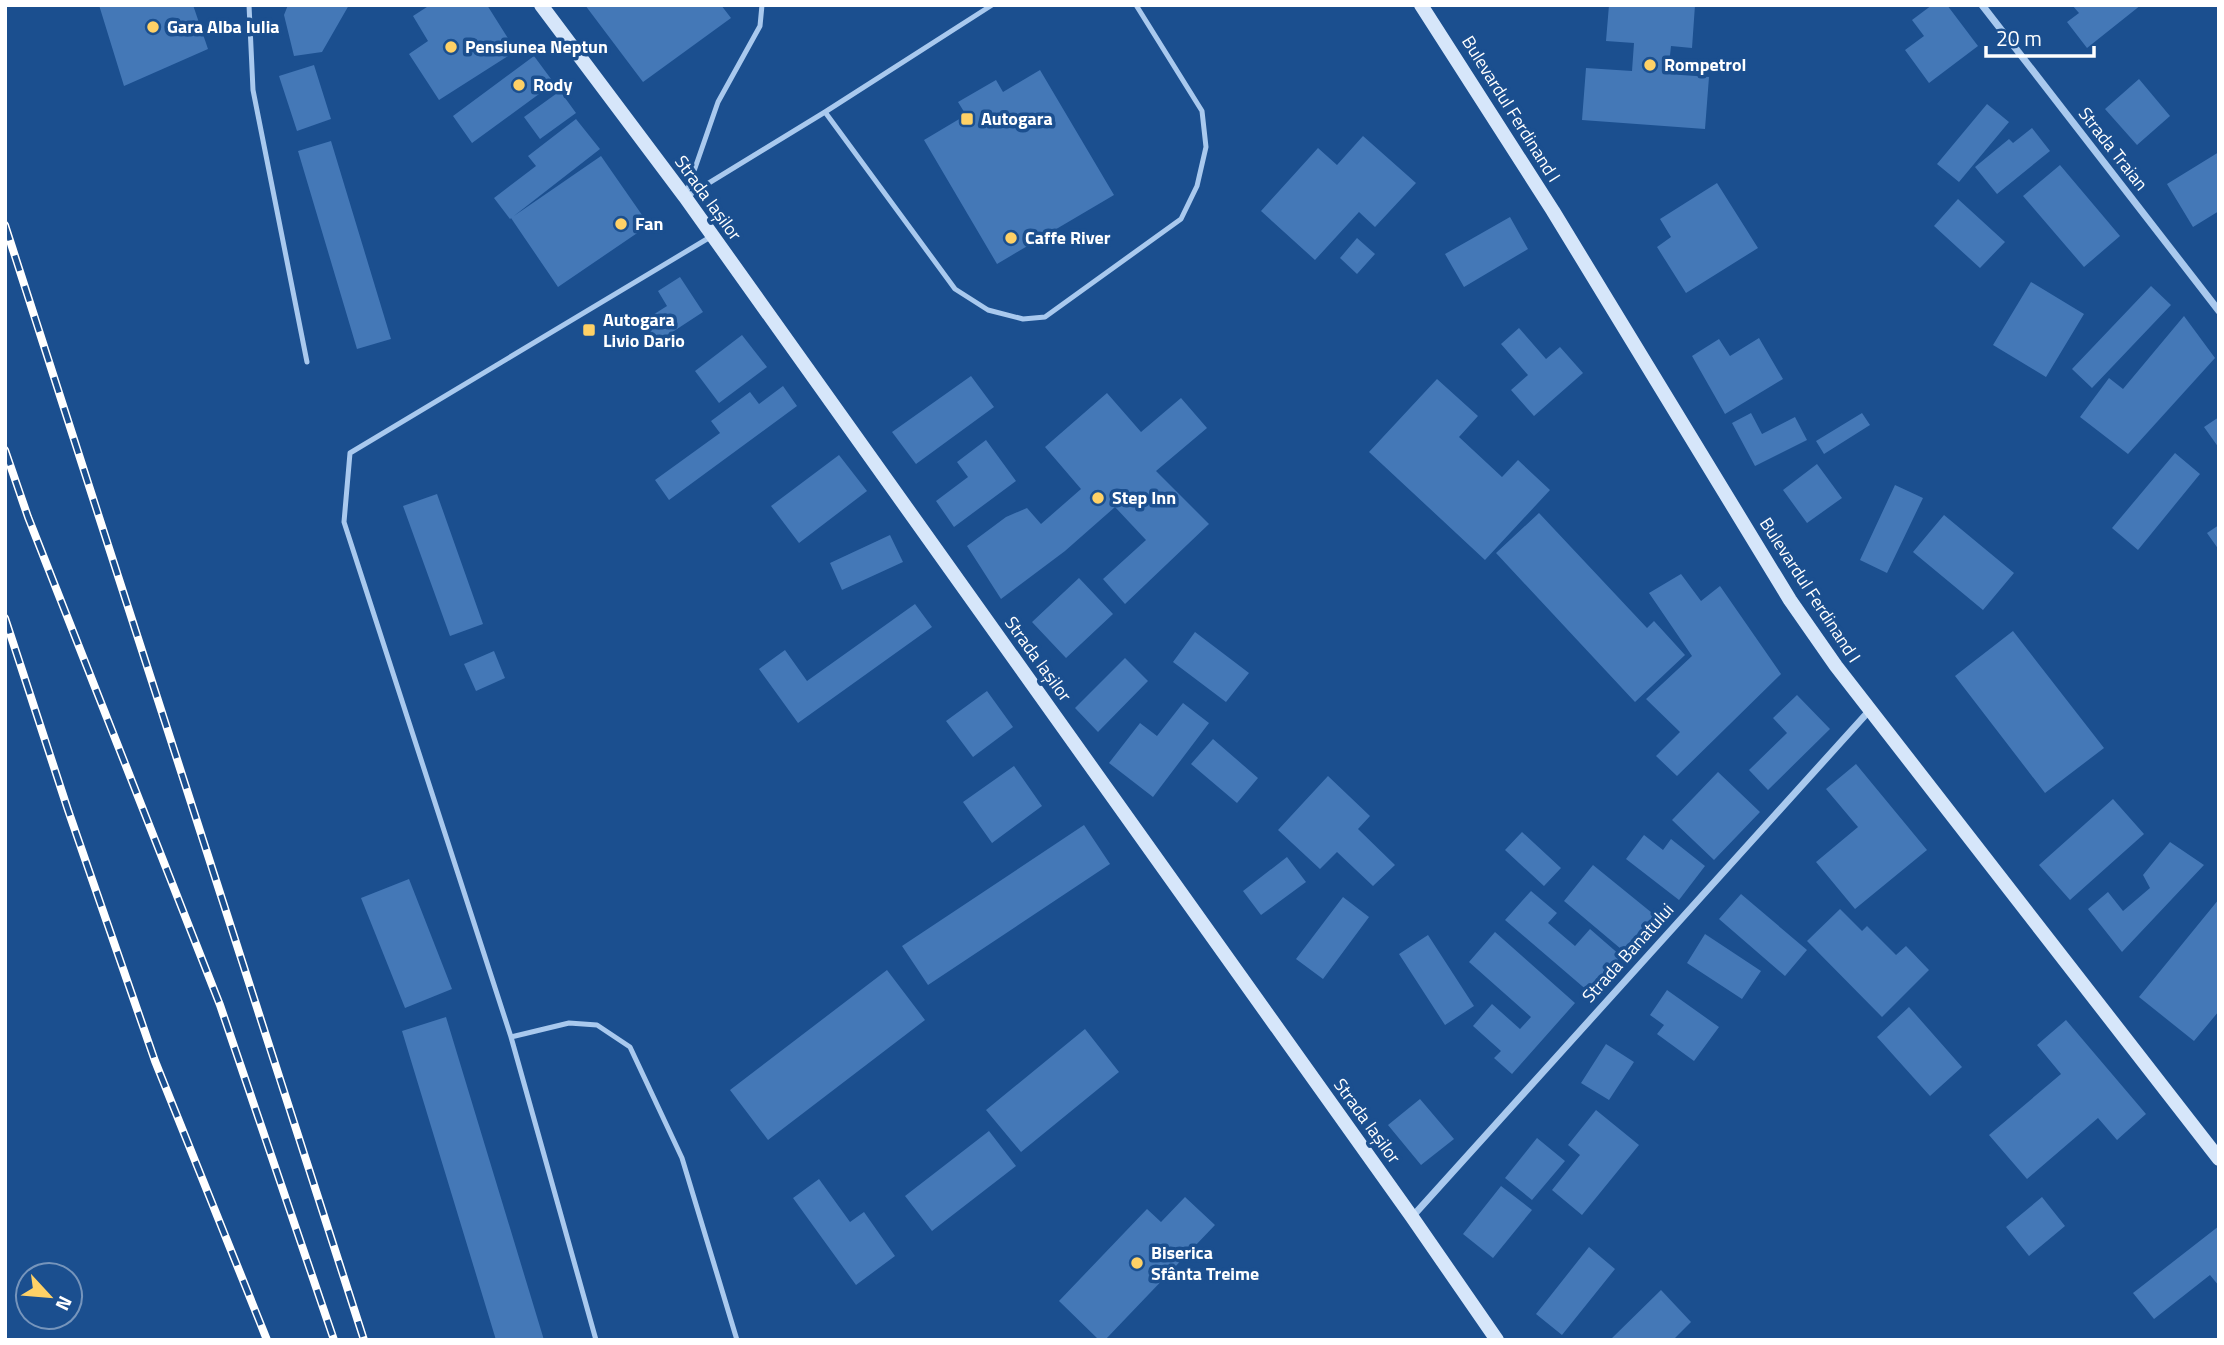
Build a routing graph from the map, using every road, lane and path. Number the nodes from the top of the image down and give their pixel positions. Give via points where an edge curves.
1 (250, 5) edge
2 (541, 5) edge
3 (762, 5) edge
4 (992, 5) edge
5 (1136, 5) edge
6 (1421, 5) edge
7 (1982, 5) edge
8 (825, 112) junction
9 (685, 197) junction
10 (712, 236) junction
11 (2219, 311) edge
12 (307, 362) dead end
13 (1869, 712) junction
14 (511, 1037) junction
15 (2219, 1159) edge
16 (1412, 1217) junction
17 (596, 1340) edge
18 (737, 1340) edge
19 (1497, 1340) edge

1 - 12 lane via 253,90
2 - 9 street, Strada Iașilor
3 - 9 lane via 760,26 718,102
4 - 8 lane
5 - 8 lane via 1202,111 1206,147 1197,186 1181,219 1045,317 1023,318 988,310 955,289
6 - 13 street, Bulevardul Ferdinand I via 1553,211 1790,600
7 - 11 street, Strada Traian
8 - 9 lane
9 - 10 street, Strada Iașilor
10 - 14 lane via 350,453 344,522
10 - 16 street, Strada Iașilor
13 - 15 street, Bulevardul Ferdinand I
13 - 16 street, Strada Banatului
14 - 17 lane
14 - 18 lane via 569,1023 597,1025 630,1047 682,1158
16 - 19 street, Strada Iașilor

